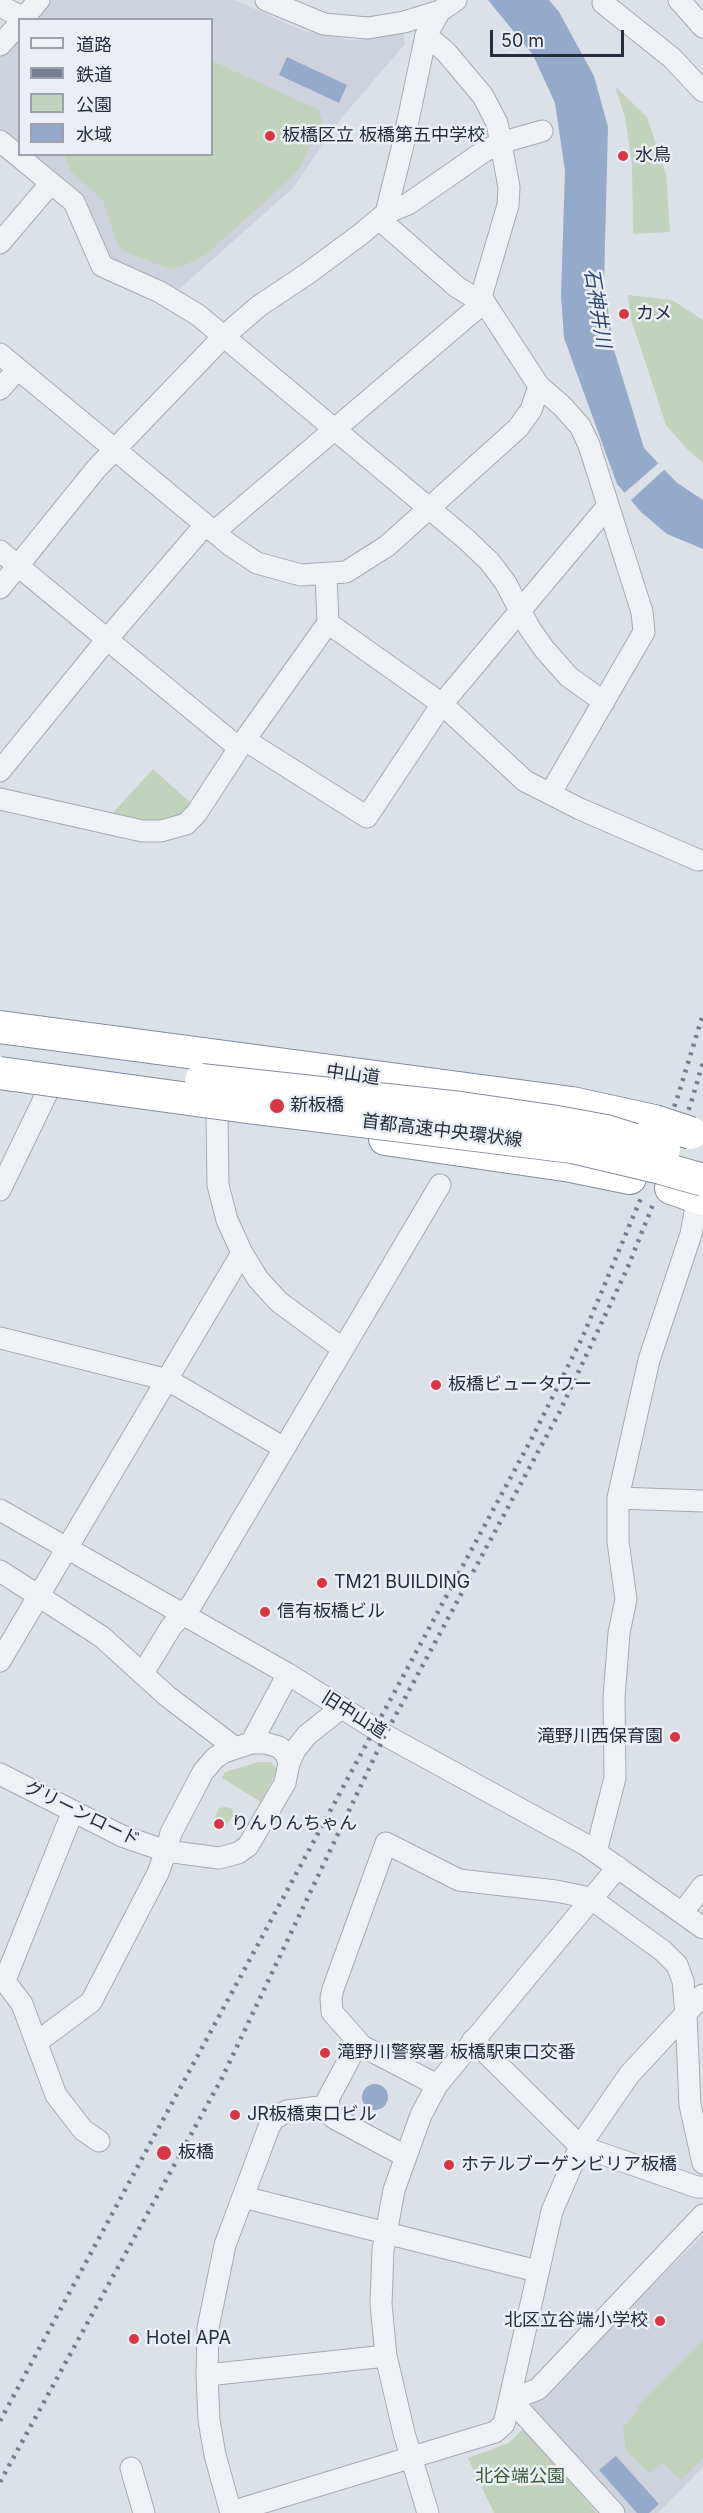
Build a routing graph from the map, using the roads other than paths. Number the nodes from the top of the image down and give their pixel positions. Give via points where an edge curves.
1 (39, 0) edge
2 (266, 0) edge
3 (678, 0) edge
4 (603, 3) dead end
5 (448, 5) edge
6 (0, 6) edge
7 (19, 18) edge
8 (24, 18) edge
9 (18, 25) edge
10 (703, 27) edge
11 (426, 35) junction
12 (0, 45) edge
13 (703, 91) edge
14 (542, 130) dead end
15 (0, 141) edge
16 (500, 143) junction
17 (18, 156) edge
18 (18, 156) edge
19 (51, 183) junction
20 (382, 216) junction
21 (0, 243) edge
22 (482, 300) junction
23 (223, 337) junction
24 (0, 354) edge
25 (18, 369) junction
26 (539, 386) junction
27 (0, 389) edge
28 (333, 429) junction
29 (115, 450) junction
30 (607, 507) junction
31 (428, 509) junction
32 (210, 529) junction
33 (0, 550) edge
34 (18, 566) junction
35 (326, 575) junction
36 (0, 588) edge
37 (521, 608) junction
38 (328, 623) junction
39 (108, 638) junction
40 (604, 702) junction
41 (442, 704) junction
42 (242, 744) junction
43 (0, 771) edge
44 (550, 795) junction
45 (0, 799) edge
46 (698, 860) dead end
47 (0, 1027) edge
48 (0, 1048) edge
49 (0, 1058) edge
50 (210, 1063) junction
51 (0, 1071) edge
52 (0, 1087) edge
53 (47, 1093) junction
54 (217, 1116) junction
55 (697, 1136) edge
56 (703, 1165) edge
57 (440, 1185) dead end
58 (703, 1188) edge
59 (0, 1190) edge
60 (242, 1253) junction
61 (0, 1338) edge
62 (343, 1349) junction
63 (168, 1380) junction
64 (284, 1448) junction
65 (618, 1498) junction
66 (703, 1502) edge
67 (0, 1510) edge
68 (67, 1549) junction
69 (0, 1571) edge
70 (38, 1596) junction
71 (182, 1614) junction
72 (0, 1661) edge
73 (143, 1674) junction
74 (288, 1674) junction
75 (341, 1708) junction
76 (242, 1745) junction
77 (290, 1763) junction
78 (0, 1774) edge
79 (73, 1811) junction
80 (166, 1851) junction
81 (596, 1852) junction
82 (618, 1867) junction
83 (703, 1886) edge
84 (591, 1898) junction
85 (682, 1913) junction
86 (703, 1929) edge
87 (2, 1977) edge
88 (703, 1995) edge
89 (686, 2014) junction
90 (472, 2040) junction
91 (37, 2042) junction
92 (362, 2046) junction
93 (437, 2085) junction
94 (327, 2106) junction
95 (99, 2141) dead end
96 (580, 2146) junction
97 (405, 2156) junction
98 (703, 2163) edge
99 (703, 2187) edge
100 (243, 2197) junction
101 (703, 2215) edge
102 (386, 2233) junction
103 (537, 2271) junction
104 (386, 2356) junction
105 (207, 2375) junction
106 (511, 2400) junction
107 (411, 2457) junction
108 (131, 2468) dead end
109 (231, 2512) edge
110 (144, 2513) edge
111 (428, 2513) edge
112 (614, 2513) edge

1 - 8 street
2 - 5 street via 324,24 368,28 404,22
3 - 10 street
4 - 13 street via 672,58
5 - 11 street
6 - 7 street
9 - 12 street
11 - 16 street via 446,52 483,96 497,123
11 - 20 street via 402,149
14 - 16 street
15 - 18 street
16 - 20 street via 408,204
16 - 22 street via 508,205
17 - 19 street
19 - 21 street
19 - 23 street via 74,202 102,266 160,292 198,315
20 - 22 street via 457,287
20 - 23 street
22 - 26 street
22 - 28 street
23 - 28 street
23 - 29 street
24 - 25 street
25 - 27 street
25 - 29 street
26 - 30 street via 580,426
26 - 31 street via 531,410 518,428
28 - 31 street
28 - 32 street
29 - 32 street
29 - 34 street
30 - 37 street
30 - 40 street via 642,612 644,632
31 - 35 street via 387,546 346,572
31 - 37 street via 489,561
32 - 35 street via 257,563 301,575
32 - 39 street
33 - 34 street
34 - 36 street
34 - 39 street
35 - 38 street
37 - 40 street via 545,650 569,677
37 - 41 street
38 - 41 street
38 - 42 street
39 - 42 street
39 - 43 street
40 - 44 street
41 - 42 street via 367,817
41 - 44 street via 525,781
42 - 45 street via 195,814 175,829 142,831
44 - 46 street
47 - 50 highway
48 - 50 highway via 167,1068
49 - 56 highway, bridge via 550,1121 606,1131
50 - 54 street
50 - 55 highway, bridge via 572,1103 654,1121
51 - 58 highway, 首都高速中央環状線, bridge via 576,1143 664,1162
52 - 53 highway
53 - 54 highway
53 - 59 street
54 - 58 highway via 571,1166 671,1188
54 - 60 street via 218,1185
57 - 62 street
58 - 65 street via 692,1234 649,1360
60 - 62 street via 279,1302
60 - 63 street
61 - 63 street
62 - 64 street
63 - 64 street
63 - 68 street
64 - 71 street via 192,1604
65 - 66 street
65 - 81 street via 618,1542 626,1599 614,1698 615,1778
67 - 68 street, 旧中山道
68 - 70 street
68 - 71 street, 旧中山道
69 - 70 street
70 - 72 street
70 - 73 street via 102,1637
71 - 73 street
71 - 74 street, 旧中山道
73 - 76 street via 167,1696
74 - 75 street, 旧中山道
74 - 76 street
75 - 77 street, グリーンロード via 307,1735
75 - 81 street, 旧中山道
76 - 77 street via 265,1743 279,1748
76 - 80 street via 215,1758 202,1772
77 - 80 street, グリーンロード via 285,1783 248,1846 219,1858
78 - 79 street, グリーンロード
79 - 80 street, グリーンロード via 122,1836
79 - 87 street
80 - 91 street via 91,2002
81 - 82 street, 旧中山道
82 - 84 street
82 - 85 street, 旧中山道
83 - 85 street
84 - 89 street via 677,1965
84 - 90 street
84 - 92 street via 459,1880 386,1843 331,1998 332,2012
85 - 86 street, 旧中山道
87 - 91 street via 22,2004
88 - 89 street
89 - 96 street via 629,2075
89 - 98 street via 690,2105
90 - 93 street
90 - 96 street
91 - 95 street via 60,2102 83,2130
92 - 93 street
92 - 94 street via 353,2052
93 - 97 street
94 - 97 street via 334,2118
94 - 100 street via 287,2111 274,2119
96 - 99 street
96 - 103 street via 552,2211
97 - 102 street
100 - 102 street
100 - 105 street via 225,2245 208,2328
101 - 106 street via 538,2388
102 - 103 street
102 - 104 street via 381,2304
103 - 106 street
104 - 105 street
104 - 107 street
105 - 109 street via 215,2455
106 - 107 street via 504,2424 495,2432
106 - 112 street
107 - 109 street
107 - 111 street
108 - 110 street

